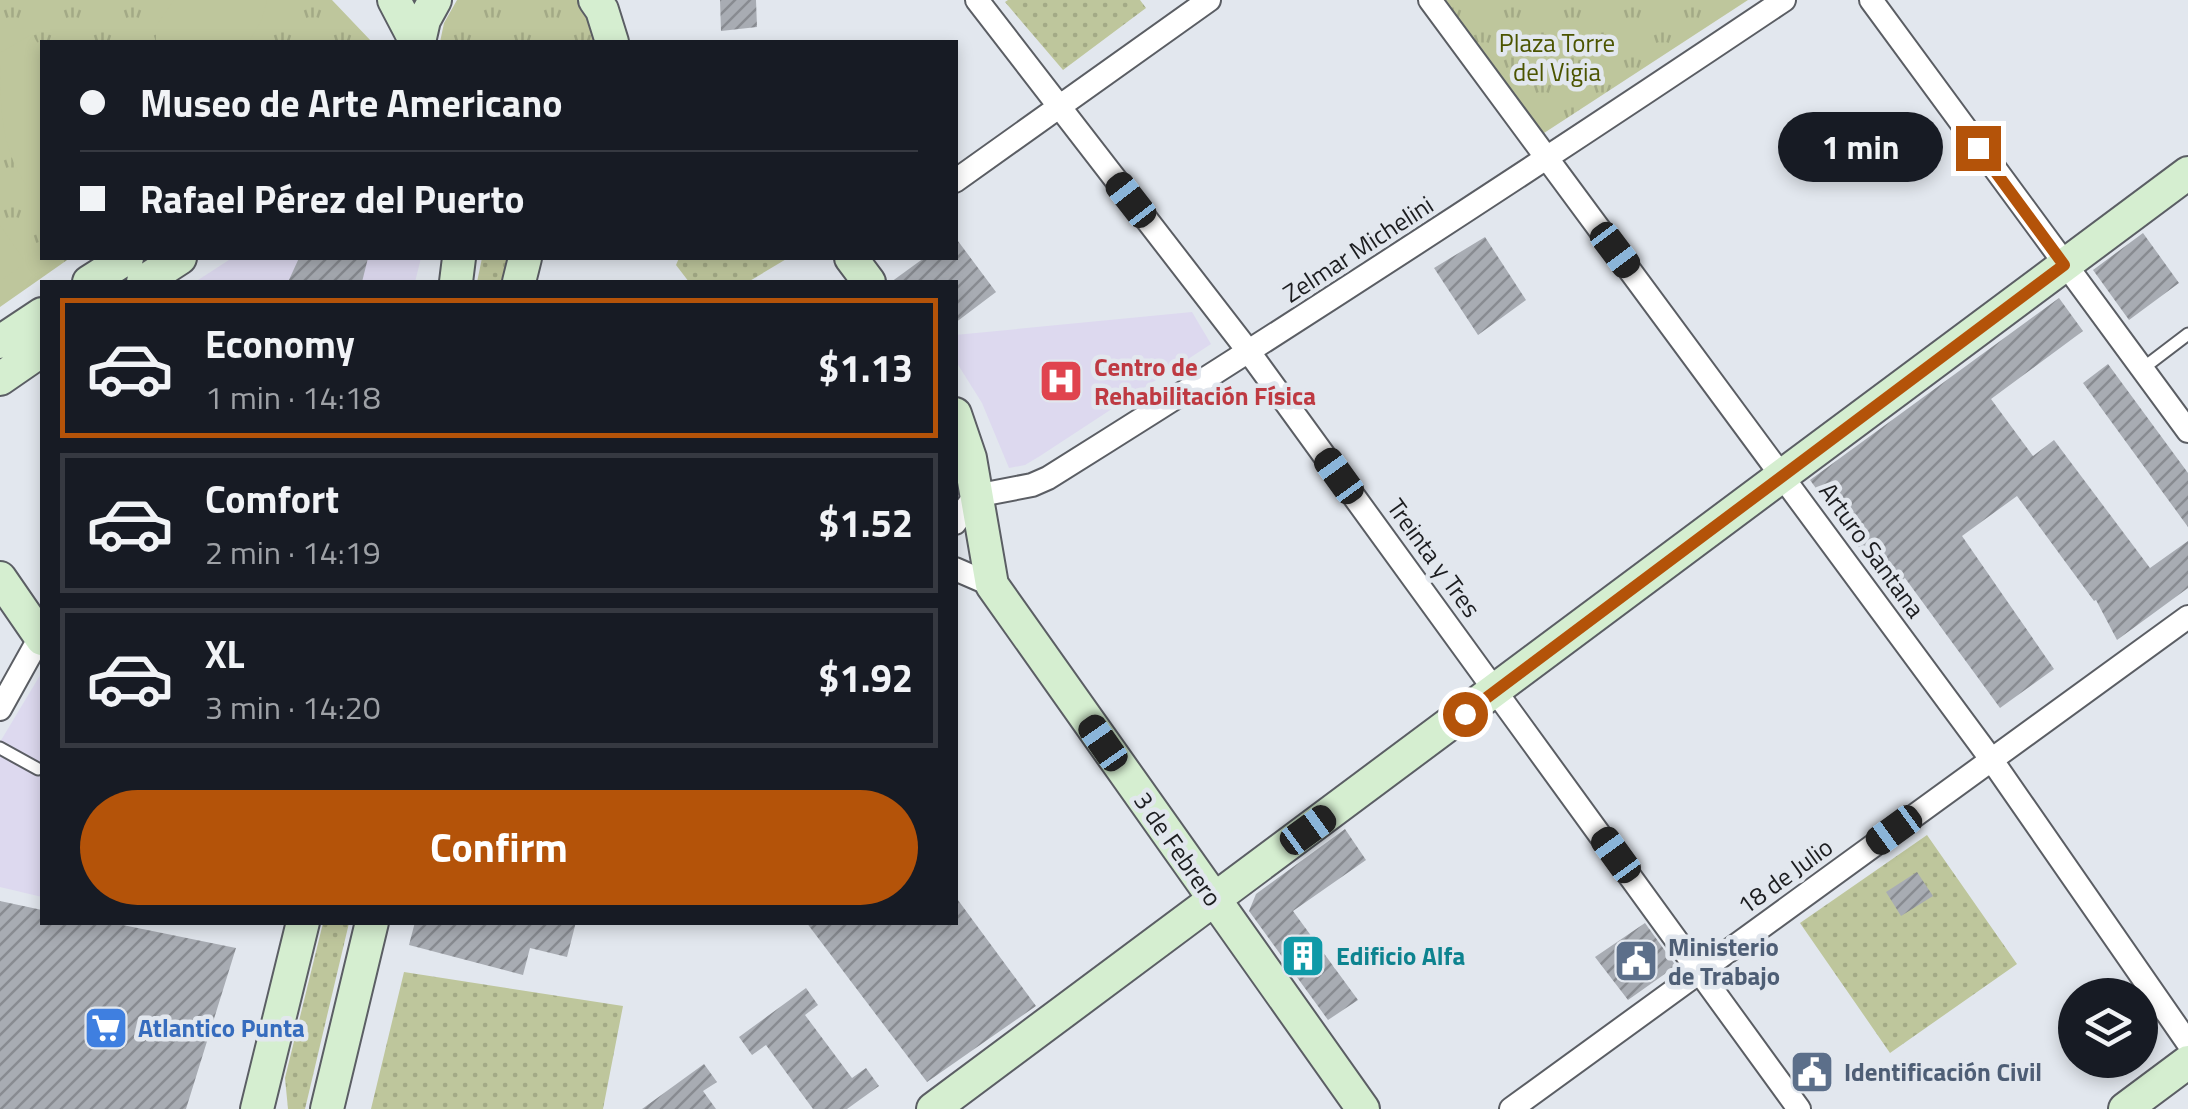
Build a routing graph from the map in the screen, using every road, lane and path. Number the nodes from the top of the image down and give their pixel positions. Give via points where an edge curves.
1 (394, 0) edge
2 (435, 0) edge
3 (977, 0) edge
4 (1208, 0) edge
5 (1430, 0) edge
6 (1784, 0) edge
7 (1872, 0) edge
8 (416, 40) edge
9 (418, 40) edge
10 (1060, 108) junction
11 (1548, 159) junction
12 (2188, 174) edge
13 (958, 180) edge
14 (124, 260) edge
15 (177, 260) edge
16 (2064, 265) junction
17 (93, 280) edge
18 (146, 280) edge
19 (40, 315) edge
20 (2188, 334) edge
21 (0, 342) edge
22 (40, 351) edge
23 (1249, 352) junction
24 (2142, 369) junction
25 (0, 379) edge
26 (958, 423) edge
27 (2188, 431) edge
28 (1784, 476) junction
29 (975, 496) junction
30 (958, 519) edge
31 (958, 570) edge
32 (0, 578) edge
33 (992, 585) junction
34 (2188, 617) edge
35 (40, 637) edge
36 (40, 640) edge
37 (1496, 691) junction
38 (0, 709) edge
39 (0, 748) edge
40 (1991, 759) junction
41 (38, 769) dead end
42 (1213, 900) junction
43 (303, 925) edge
44 (371, 925) edge
45 (1701, 972) junction
46 (2188, 1044) edge
47 (2188, 1062) edge
48 (264, 1102) edge
49 (326, 1109) edge
50 (932, 1109) edge
51 (1363, 1109) edge
52 (1511, 1109) edge
53 (1800, 1109) edge
54 (2124, 1109) edge

1 - 8 street
2 - 9 street
3 - 10 street, Treinta y Tres
4 - 10 street
5 - 11 street, Arturo Santana
6 - 11 street, Zelmar Michelini
7 - 16 street
10 - 13 street
10 - 23 street, Treinta y Tres
11 - 23 street, Zelmar Michelini
11 - 28 street, Arturo Santana
12 - 16 street
14 - 17 street
15 - 18 street
16 - 24 street
16 - 28 street
19 - 21 street
20 - 24 lane
22 - 25 street
23 - 29 street, Zelmar Michelini via 1048,478
23 - 37 street, Treinta y Tres
24 - 27 street
26 - 29 street, 3 de Febrero
28 - 37 street
28 - 40 street, Arturo Santana
29 - 30 street
29 - 33 street, 3 de Febrero
31 - 33 street
32 - 35 street
33 - 42 street, 3 de Febrero
34 - 40 street, 18 de Julio
36 - 38 street
37 - 42 street
37 - 45 street, Treinta y Tres
39 - 41 lane
40 - 45 street, 18 de Julio
40 - 46 street, Arturo Santana
42 - 50 street
42 - 51 street, 3 de Febrero
43 - 48 street
44 - 49 street
45 - 52 street, 18 de Julio
45 - 53 street, Treinta y Tres
47 - 54 street

